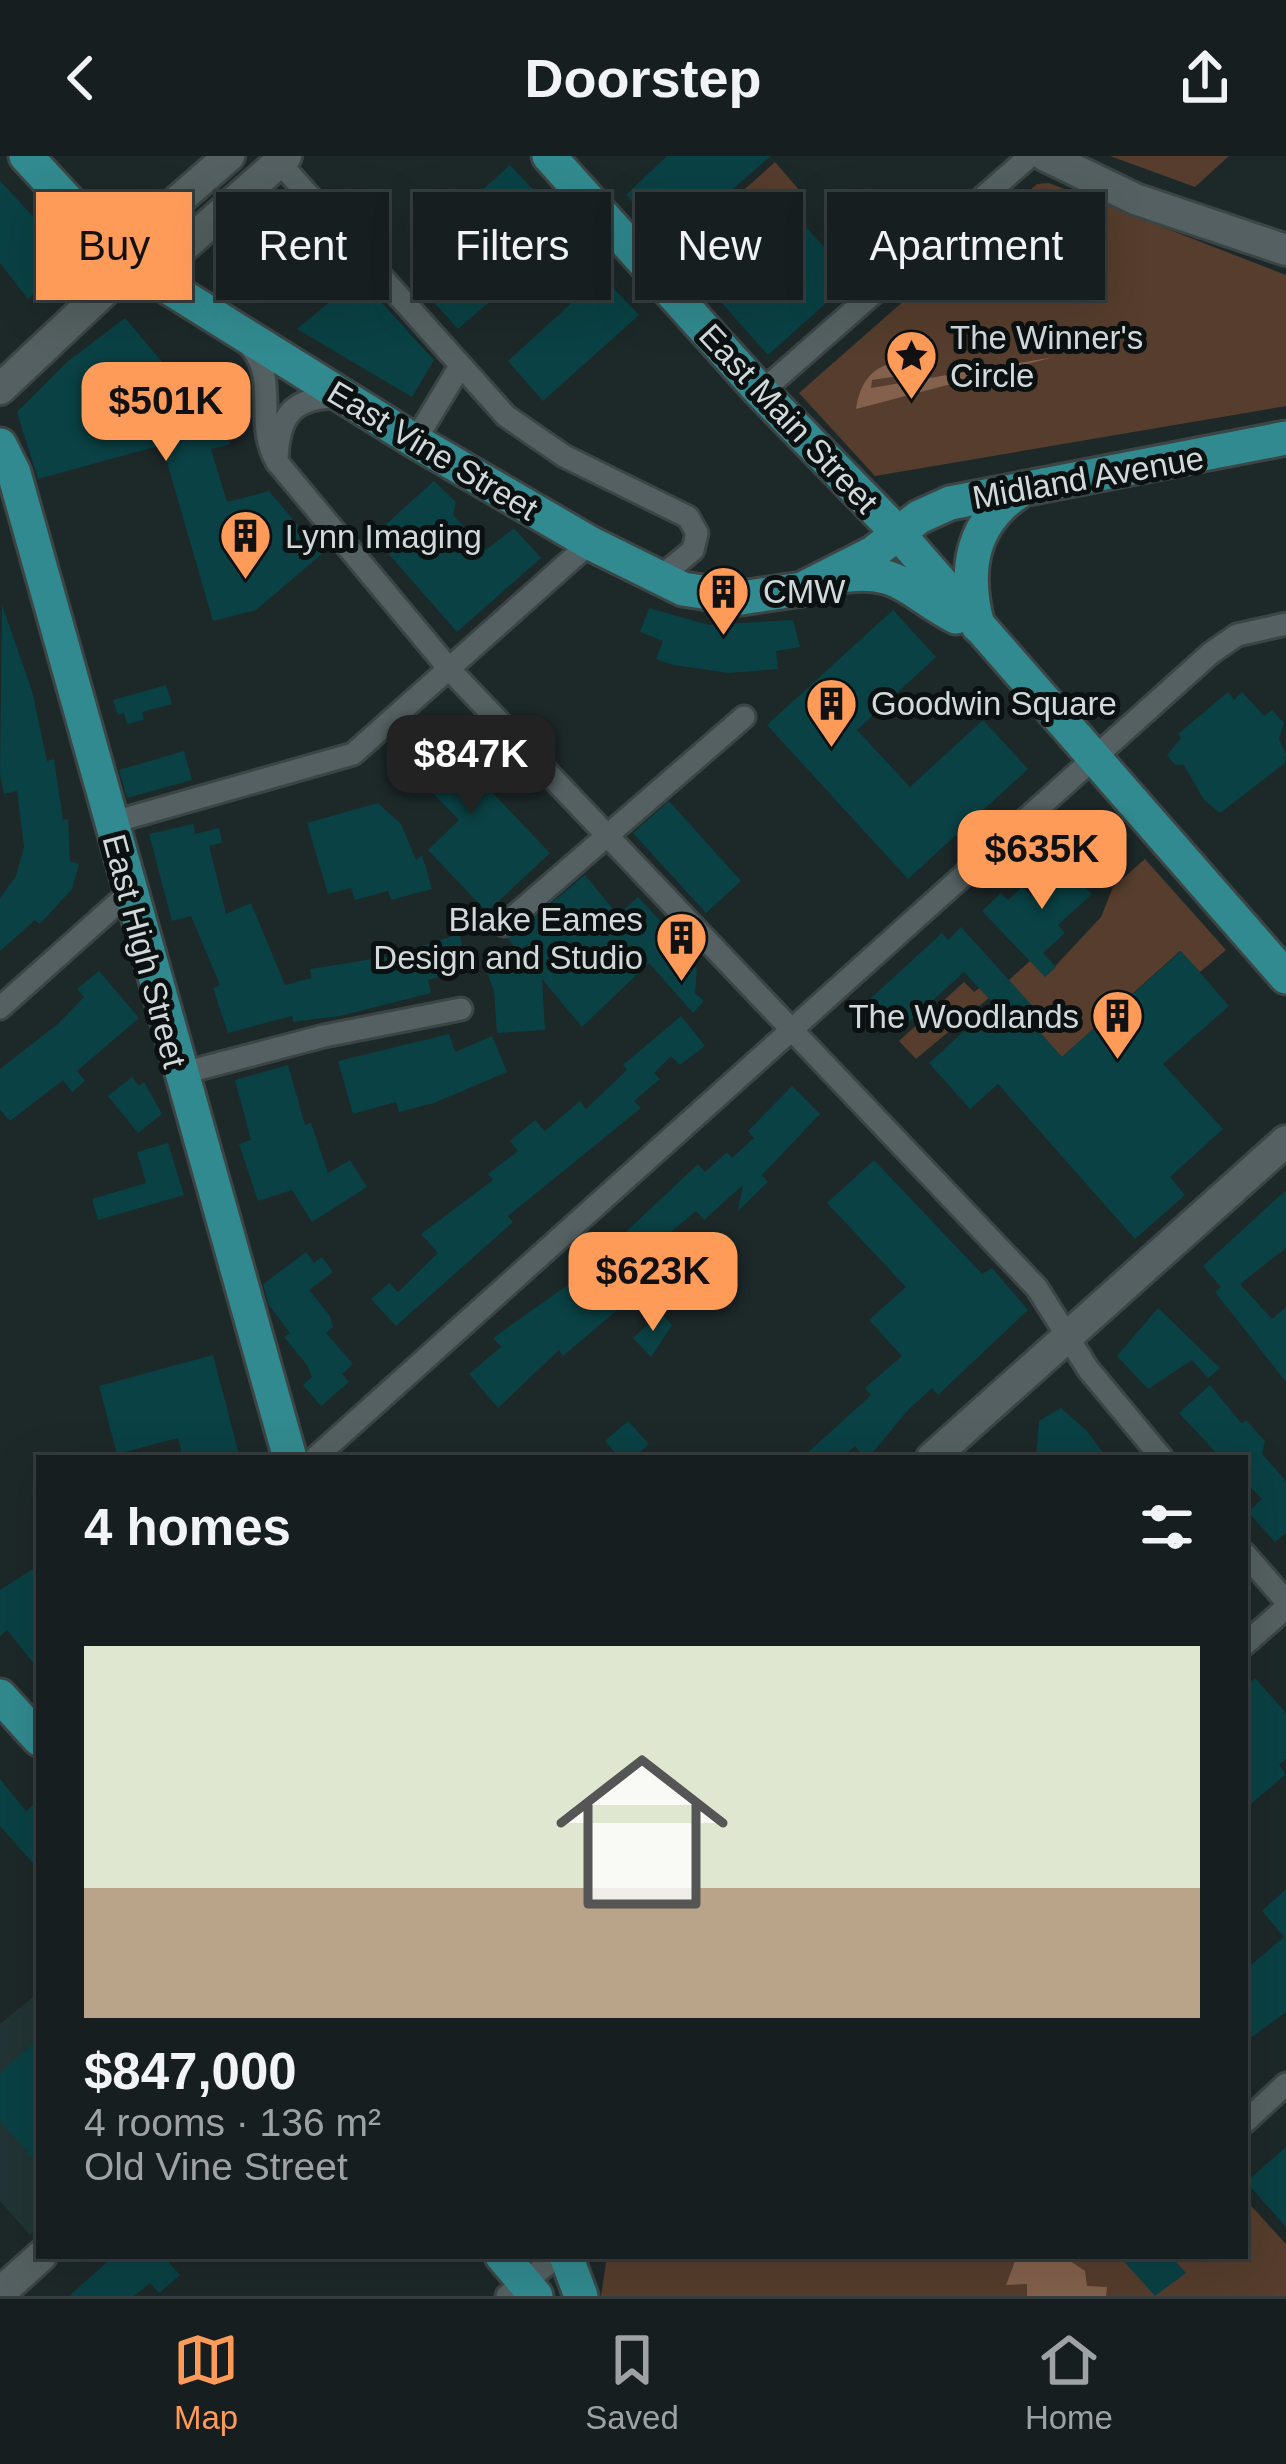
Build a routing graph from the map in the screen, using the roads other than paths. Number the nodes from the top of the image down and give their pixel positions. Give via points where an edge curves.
1 (26, 156) edge
2 (229, 156) edge
3 (549, 156) edge
4 (1030, 156) edge
5 (1046, 156) edge
6 (282, 159) edge
7 (62, 192) edge
8 (189, 192) edge
9 (192, 238) edge
10 (1286, 250) edge
11 (94, 300) edge
12 (190, 300) edge
13 (235, 328) junction
14 (459, 368) junction
15 (0, 388) edge
16 (761, 392) junction
17 (342, 397) junction
18 (1286, 438) edge
19 (415, 440) junction
20 (0, 445) edge
21 (277, 462) junction
22 (1035, 482) junction
23 (897, 532) junction
24 (590, 543) junction
25 (826, 578) junction
26 (658, 579) junction
27 (1286, 624) edge
28 (979, 628) junction
29 (451, 670) junction
30 (743, 717) dead end
31 (1093, 760) junction
32 (110, 823) junction
33 (608, 836) junction
34 (130, 892) junction
35 (504, 925) dead end
36 (1286, 977) edge
37 (0, 1008) edge
38 (461, 1009) dead end
39 (793, 1029) junction
40 (179, 1074) junction
41 (1286, 1141) edge
42 (1067, 1336) junction
43 (289, 1455) edge
44 (317, 1455) edge
45 (935, 1455) edge
46 (1160, 1455) edge
47 (1248, 1558) edge
48 (1286, 1605) edge
49 (1248, 1642) edge
50 (1286, 2084) edge
51 (1248, 2119) edge
52 (38, 2259) edge
53 (557, 2259) edge
54 (563, 2259) edge
55 (518, 2282) edge
56 (0, 2293) edge
57 (581, 2296) edge

1 - 7 main road, East Vine Street
2 - 8 main road
3 - 16 main road, East Main Street
4 - 16 street
5 - 10 main road via 1135,199
6 - 9 main road
6 - 14 street
11 - 15 main road
12 - 13 main road, East Vine Street
13 - 17 main road, East Vine Street
13 - 21 street via 264,366 262,426
14 - 19 street
14 - 26 street via 531,436 688,517 697,533 693,550
16 - 23 main road, East Main Street
17 - 19 main road, East Vine Street
17 - 21 street via 290,408 279,426
18 - 22 main road, Midland Avenue
19 - 24 main road, East Vine Street
20 - 32 main road, East High Street
21 - 29 street
22 - 23 main road, Midland Avenue via 950,502
22 - 28 main road via 993,512 972,548
23 - 25 main road, East Vine Street
23 - 28 main road, East Main Street
24 - 26 main road, East Vine Street
24 - 29 street
25 - 26 main road, East Vine Street via 741,598
25 - 28 main road, East Vine Street via 899,578
27 - 31 street via 1237,635 1210,653
28 - 31 main road, East Main Street
29 - 32 street via 353,754
29 - 33 street
30 - 33 street
31 - 36 main road, East Main Street
31 - 39 street
32 - 34 main road, East High Street
33 - 35 street
33 - 39 street
34 - 37 street
34 - 40 main road, East High Street
38 - 40 street
39 - 42 street via 1036,1288
39 - 44 street
40 - 43 main road, East High Street
41 - 42 main road
42 - 45 main road
42 - 46 street
47 - 48 street
48 - 49 street
50 - 51 street
52 - 56 main road
53 - 55 street
54 - 57 main road

